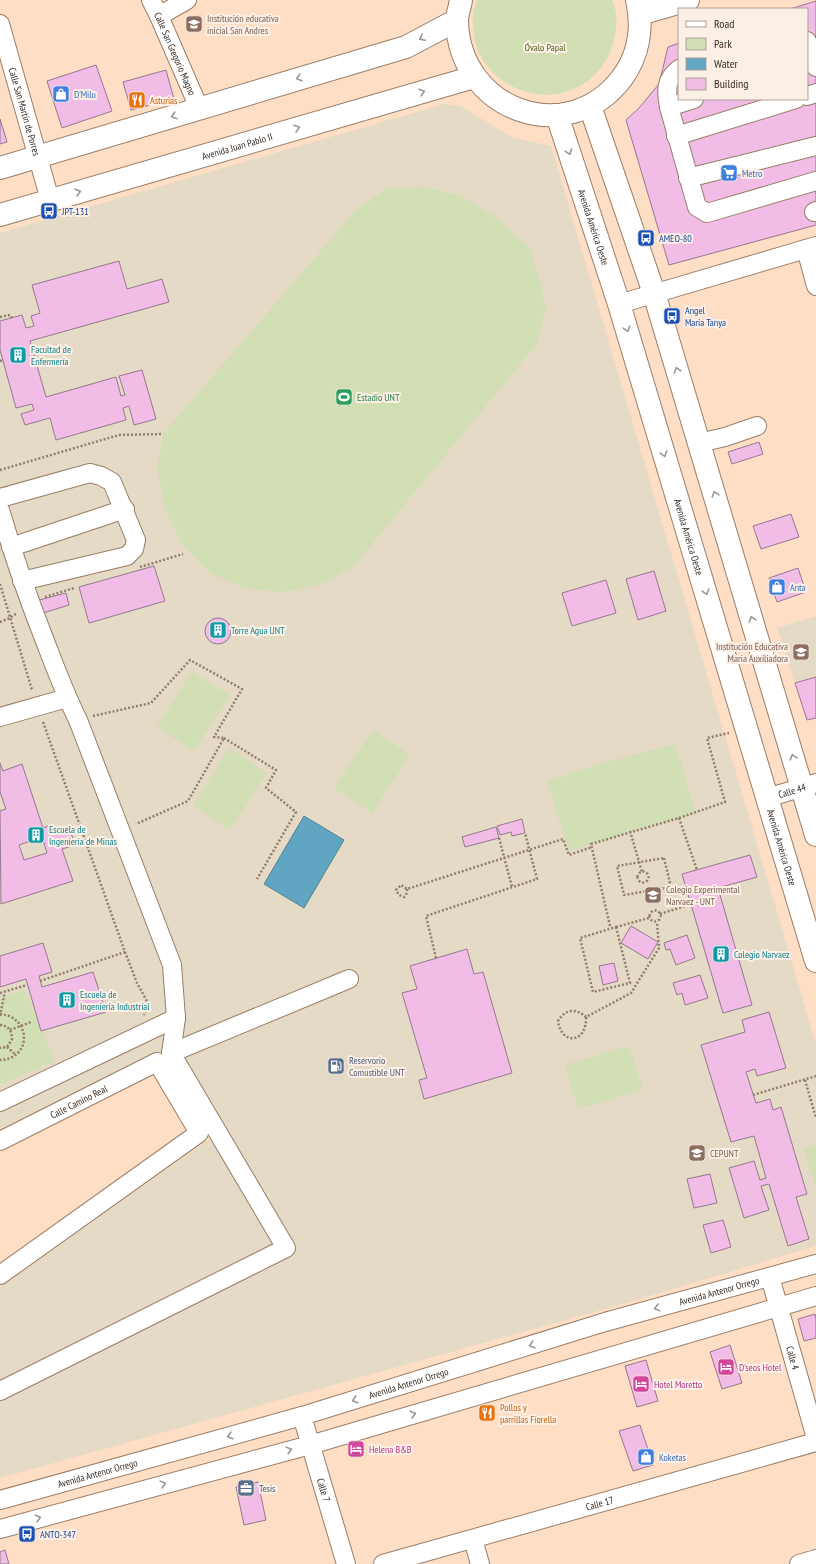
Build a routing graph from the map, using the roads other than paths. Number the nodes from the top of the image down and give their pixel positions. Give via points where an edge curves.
1 (187, 0) edge
2 (688, 0) edge
3 (638, 7) edge
4 (155, 8) edge
5 (459, 10) edge
6 (0, 24) edge
7 (808, 46) edge
8 (812, 64) edge
9 (678, 70) edge
10 (474, 77) junction
11 (691, 100) edge
12 (793, 100) edge
13 (590, 106) junction
14 (669, 107) junction
15 (198, 108) junction
16 (557, 115) junction
17 (676, 136) junction
18 (816, 146) edge
19 (37, 157) junction
20 (0, 168) edge
21 (688, 178) junction
22 (816, 181) edge
23 (50, 200) junction
24 (0, 215) edge
25 (811, 248) edge
26 (816, 286) edge
27 (654, 293) junction
28 (619, 304) junction
29 (757, 426) dead end
30 (699, 443) junction
31 (0, 498) edge
32 (125, 509) junction
33 (0, 510) edge
34 (11, 548) junction
35 (22, 581) junction
36 (67, 698) junction
37 (0, 717) edge
38 (809, 785) edge
39 (767, 798) junction
40 (816, 835) edge
41 (816, 961) edge
42 (349, 979) dead end
43 (176, 1018) junction
44 (164, 1058) junction
45 (0, 1102) edge
46 (0, 1141) edge
47 (816, 1264) edge
48 (0, 1275) edge
49 (770, 1277) junction
50 (816, 1296) edge
51 (778, 1306) junction
52 (0, 1391) edge
53 (302, 1416) junction
54 (816, 1438) edge
55 (816, 1442) edge
56 (310, 1445) junction
57 (0, 1500) edge
58 (0, 1528) edge
59 (472, 1539) junction
60 (816, 1559) edge
61 (346, 1564) edge
62 (384, 1564) edge
63 (480, 1564) edge
64 (799, 1564) edge

1 - 4 street
2 - 3 main road
3 - 13 main road via 639,42 629,68 612,91
4 - 15 street, Calle San Gregorio Magno
5 - 10 main road via 461,50
5 -> 15 main road via 406,46
6 - 19 street, Calle San Martín de Porres
7 - 8 street
9 - 14 street via 668,82 666,92
10 - 16 main road via 496,99 525,112
23 -> 10 main road, Avenida Juan Pablo II
11 - 14 street
12 - 17 street
13 - 16 main road
13 - 27 main road
14 - 17 street
15 -> 19 main road
16 -> 28 main road, Avenida América Oeste
17 - 21 street
18 - 21 street
19 - 20 main road
19 - 23 street, Calle San Martín de Porres
21 - 22 street via 697,206 707,213
23 - 24 main road, Avenida Juan Pablo II
25 - 26 street
25 - 27 street
27 - 28 street
30 -> 27 main road
28 -> 39 main road, Avenida América Oeste
29 - 30 street via 730,436
38 -> 30 main road via 781,715
31 - 32 street via 90,473 112,482
32 - 34 street
32 - 35 street via 136,540 134,550 127,556
33 - 34 street
34 - 35 street
35 - 36 street
36 - 37 street
36 - 43 street via 78,720 172,965
38 - 39 street, Calle 44
38 - 40 main road
39 - 41 main road, Avenida América Oeste
42 - 44 street, Calle Camino Real
43 - 44 street
43 - 45 street
44 - 46 street, Calle Camino Real
44 - 48 street via 200,1133
44 - 52 street via 286,1248
47 - 49 street, Avenida Antenor Orrego
49 - 51 street, Calle 4
49 -> 53 street, Avenida Antenor Orrego via 605,1322
50 - 51 street
51 - 54 street, Calle 4
56 -> 51 street
53 - 56 street, Calle 7
53 -> 57 street, Avenida Antenor Orrego
55 - 59 street, Calle 17
58 -> 56 street
56 - 61 street, Calle 7
59 - 62 street, Calle 17
59 - 63 street
60 - 64 street

